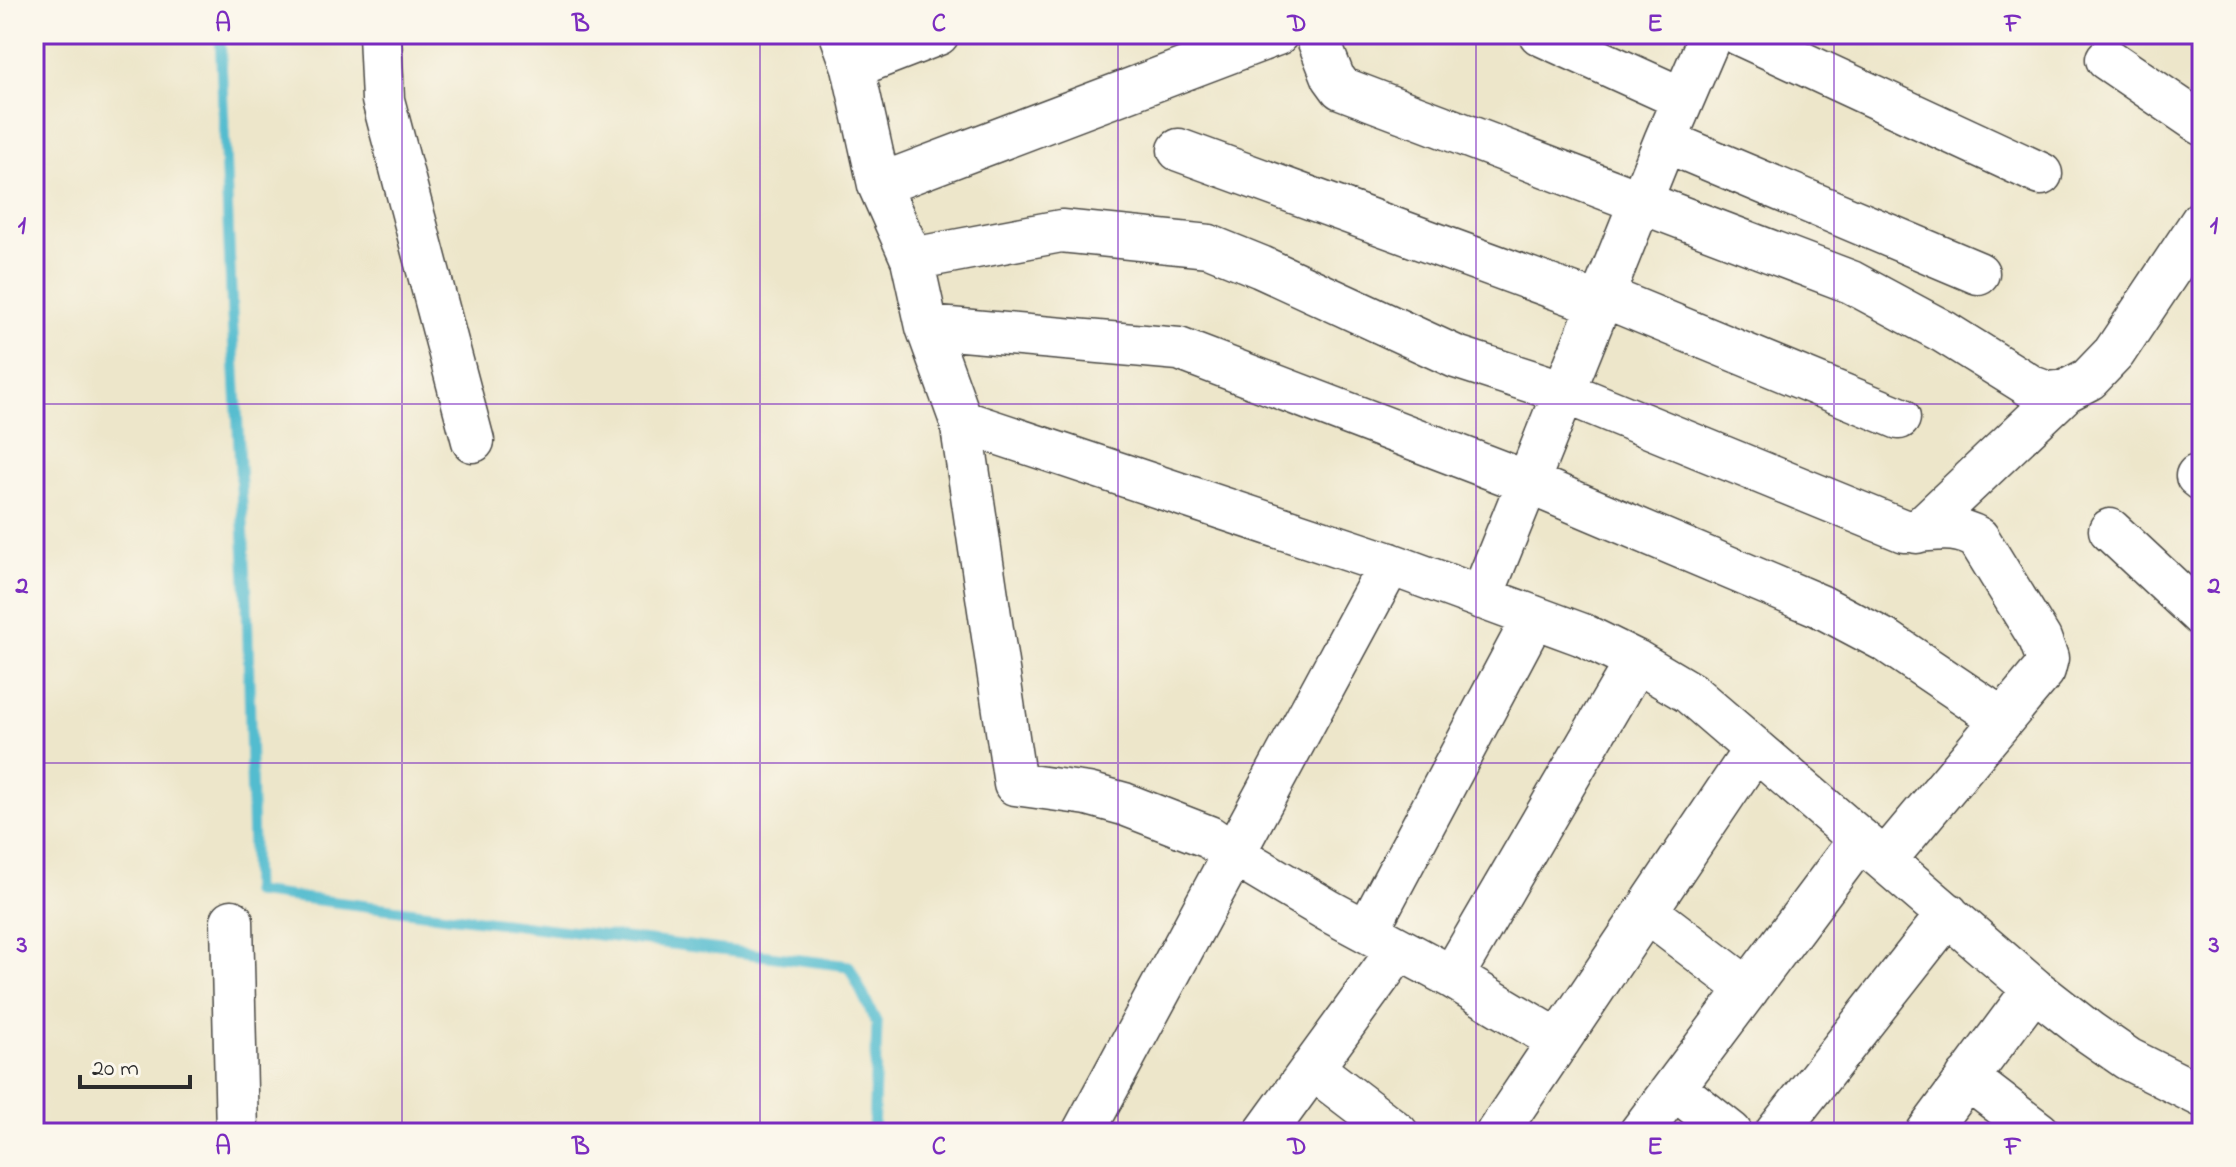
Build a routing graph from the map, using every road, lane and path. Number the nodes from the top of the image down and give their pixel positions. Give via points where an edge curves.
1 (380, 34) edge
2 (938, 34) edge
3 (1277, 34) edge
4 (1316, 34) edge
5 (1540, 34) edge
6 (1711, 34) edge
7 (1739, 34) edge
8 (847, 51) edge
9 (2107, 59) dead end
10 (1683, 99) junction
11 (2202, 124) edge
12 (1665, 141) junction
13 (1179, 150) dead end
14 (2041, 174) dead end
15 (879, 185) junction
16 (1641, 202) junction
17 (2202, 221) edge
18 (912, 259) junction
19 (1978, 273) dead end
20 (1601, 300) junction
21 (927, 327) junction
22 (2066, 391) junction
23 (1564, 392) junction
24 (1899, 418) dead end
25 (961, 421) junction
26 (473, 441) dead end
27 (1527, 482) junction
28 (2110, 530) dead end
29 (1917, 532) junction
30 (1390, 564) junction
31 (1481, 598) junction
32 (2202, 616) edge
33 (1534, 617) junction
34 (1636, 661) junction
35 (2002, 719) junction
36 (1755, 749) junction
37 (1873, 850) junction
38 (1233, 854) junction
39 (1646, 911) junction
40 (1948, 914) junction
41 (232, 921) dead end
42 (1383, 940) junction
43 (1452, 977) junction
44 (1748, 989) junction
45 (2034, 989) junction
46 (1559, 1041) junction
47 (1312, 1068) junction
48 (1967, 1078) junction
49 (1674, 1088) junction
50 (2202, 1096) edge
51 (237, 1133) edge
52 (1083, 1133) edge
53 (1265, 1133) edge
54 (1397, 1133) edge
55 (1497, 1133) edge
56 (1640, 1133) edge
57 (1731, 1133) edge
58 (1776, 1133) edge
59 (1927, 1133) edge
60 (2039, 1133) edge

1 - 26 street via 383,100
2 - 8 street
3 - 15 street
4 - 16 street via 1341,88
5 - 10 street
6 - 10 street
7 - 14 street
8 - 15 street
9 - 11 street
10 - 12 street
12 - 16 street
12 - 19 street
13 - 20 street
15 - 18 street
16 - 20 street
16 - 22 street via 1851,282 2032,387 2048,393
17 - 22 street via 2114,353 2089,379
18 - 21 street
18 - 23 street via 1061,231 1209,246 1456,357
20 - 23 street
20 - 24 street
21 - 25 street
21 - 27 street via 1179,349
22 - 29 street
23 - 27 street
23 - 29 street
25 - 30 street
25 - 38 street via 1015,784 1124,804 1209,837
27 - 31 street
27 - 35 street via 1820,606 1888,642
28 - 32 street
29 - 35 street via 1948,528 1978,538 2040,639 2047,658 2044,670
30 - 31 street
30 - 38 street
31 - 33 street
33 - 34 street
33 - 42 street
34 - 36 street via 1690,693
34 - 43 street
35 - 37 street
36 - 37 street
36 - 39 street
37 - 40 street
37 - 44 street
38 - 42 street
38 - 52 street
39 - 44 street
39 - 46 street
40 - 45 street
40 - 58 street
41 - 51 street
42 - 43 street
42 - 47 street
43 - 46 street
44 - 49 street
45 - 48 street
45 - 50 street via 2128,1059
46 - 55 street
47 - 53 street
47 - 54 street
48 - 59 street
48 - 60 street
49 - 56 street
49 - 57 street

